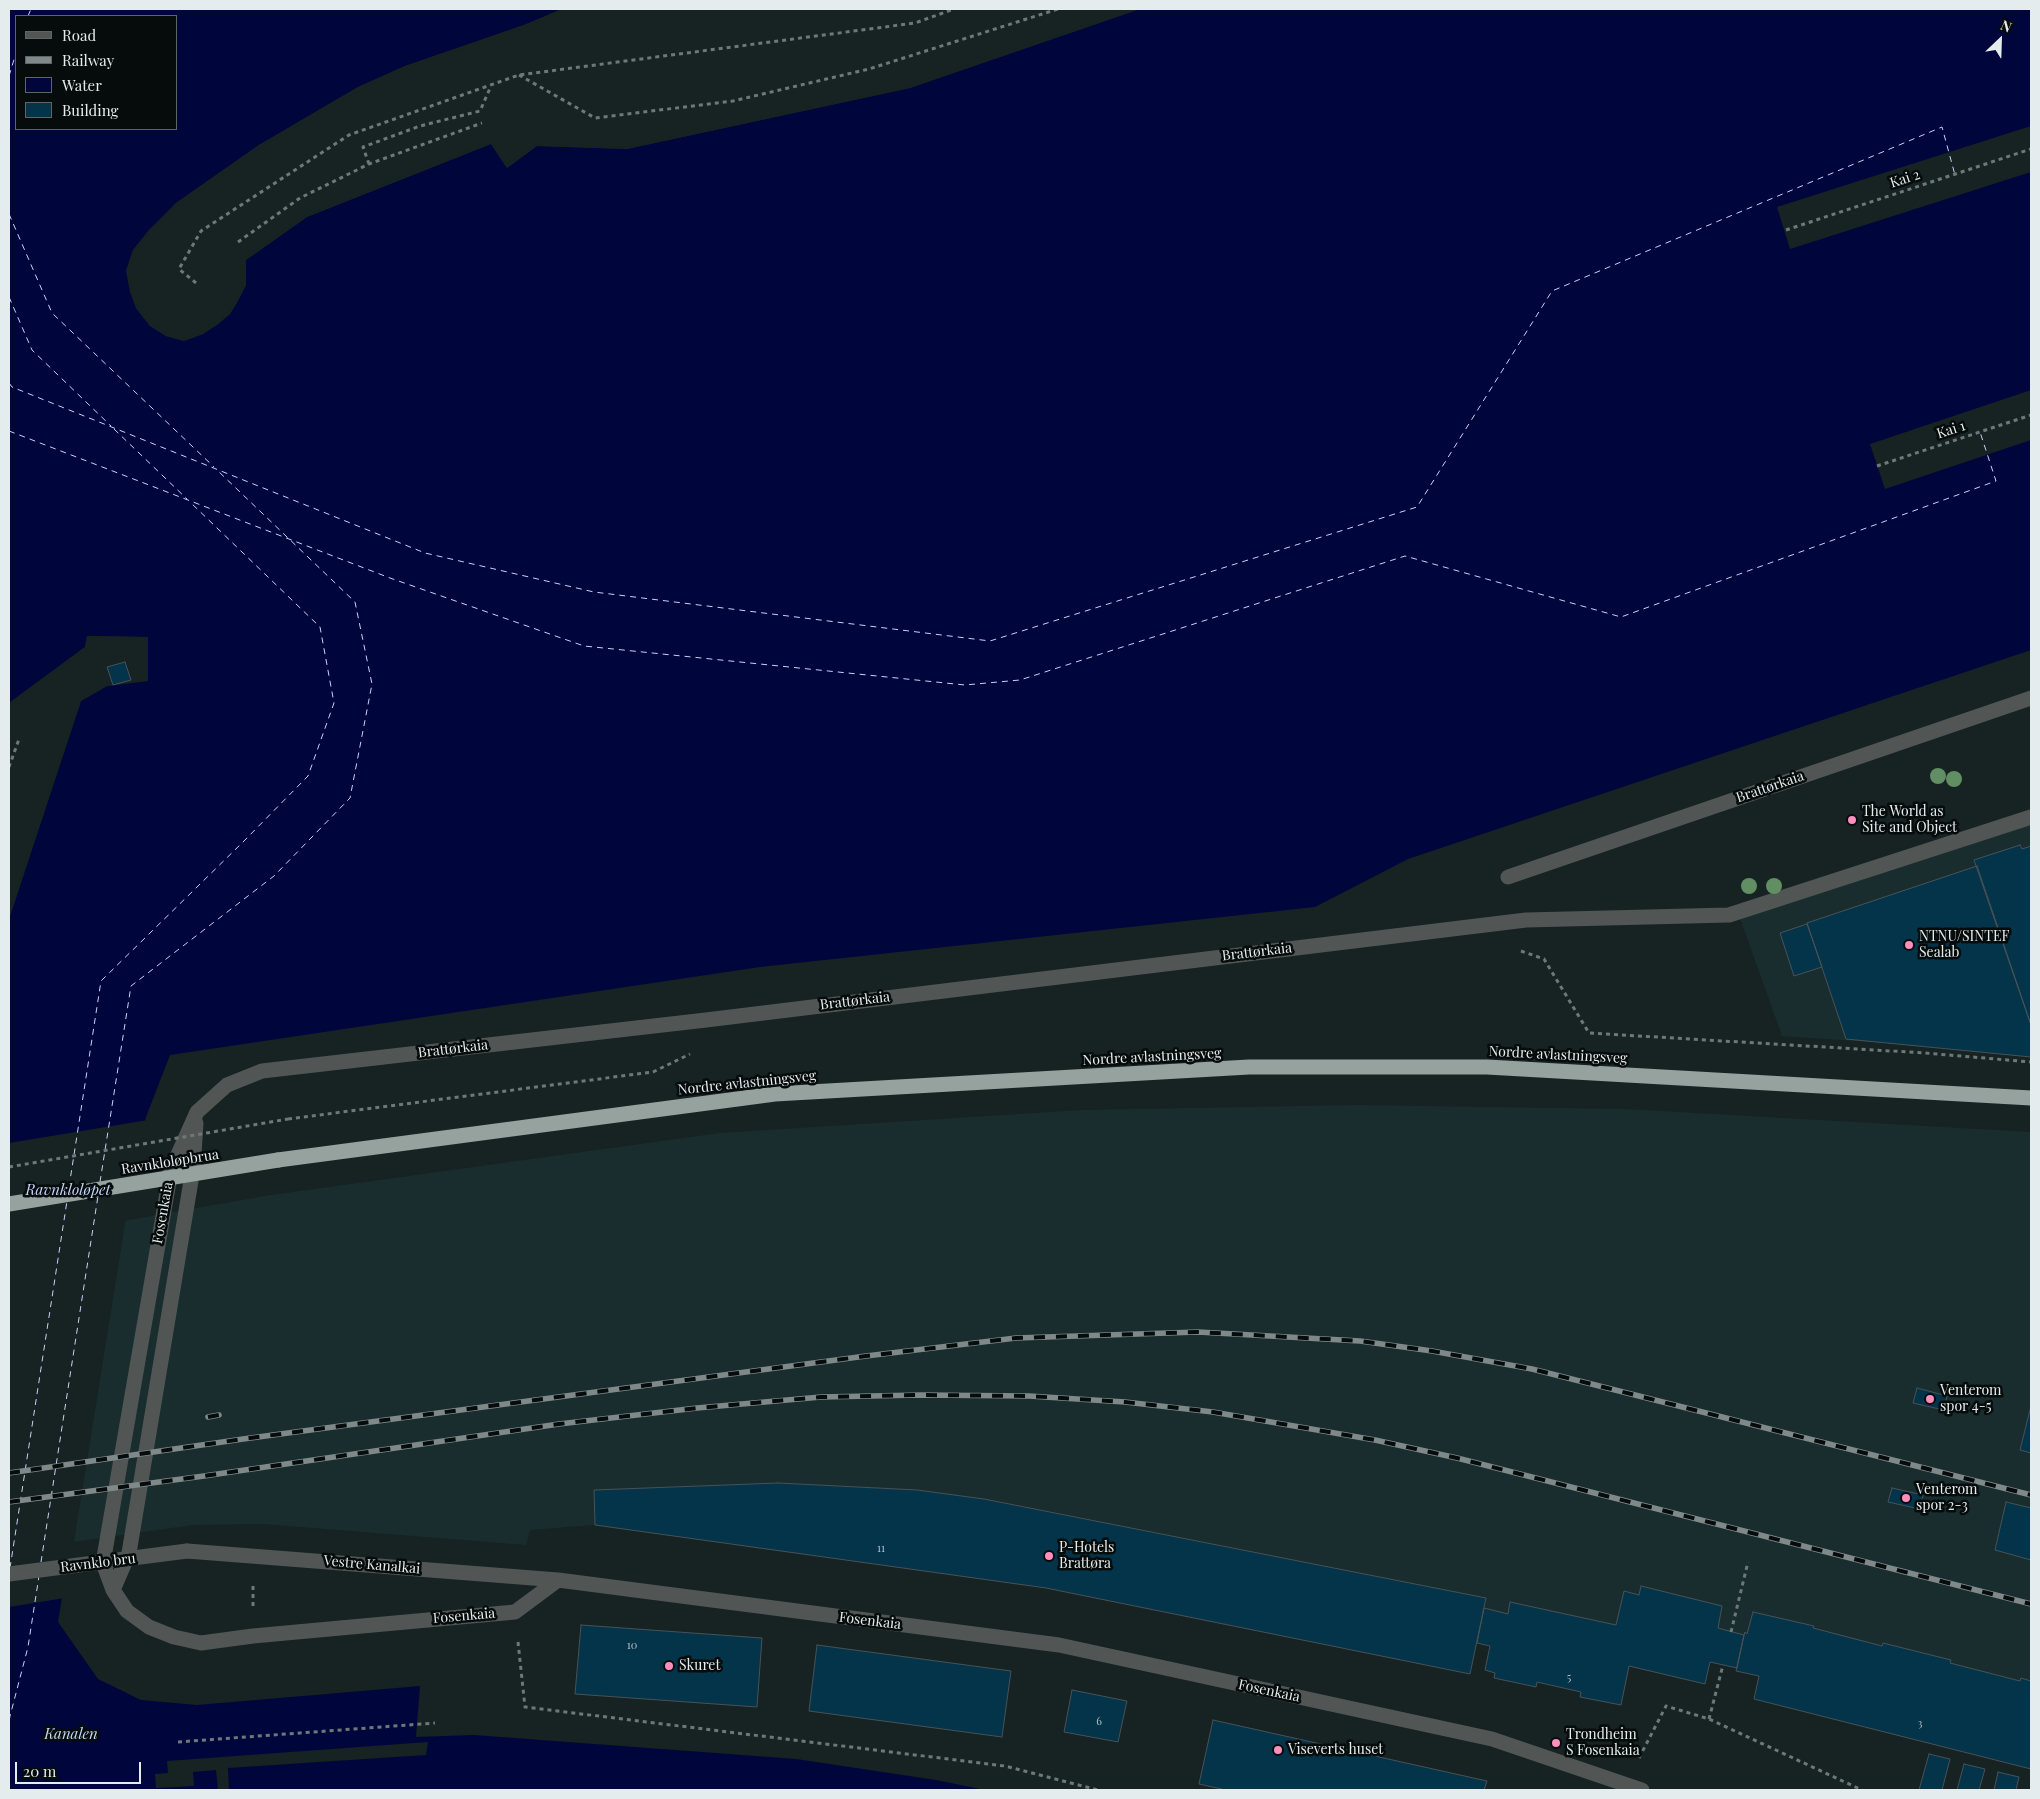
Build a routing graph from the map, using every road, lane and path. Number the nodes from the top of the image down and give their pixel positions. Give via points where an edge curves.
1 (954, 9) edge
2 (1058, 9) edge
3 (519, 75) junction
4 (491, 85) junction
5 (482, 123) dead end
6 (2031, 150) edge
7 (369, 164) junction
8 (1786, 230) dead end
9 (238, 242) dead end
10 (196, 282) dead end
11 (2031, 415) edge
12 (1877, 466) dead end
13 (2031, 698) edge
14 (18, 739) dead end
15 (9, 767) edge
16 (2031, 817) edge
17 (1508, 877) dead end
18 (1505, 922) junction
19 (2031, 1062) edge
20 (2031, 1098) edge
21 (196, 1112) junction
22 (288, 1119) dead end
23 (278, 1160) joint
24 (9, 1168) edge
25 (9, 1204) edge
26 (187, 1551) joint
27 (1748, 1562) dead end
28 (9, 1574) edge
29 (558, 1580) junction
30 (253, 1582) dead end
31 (112, 1590) junction
32 (253, 1606) dead end
33 (515, 1612) junction
34 (1731, 1632) dead end
35 (1723, 1665) dead end
36 (1709, 1719) junction
37 (435, 1723) dead end
38 (178, 1742) dead end
39 (1626, 1784) junction
40 (1098, 1790) edge
41 (1642, 1790) edge
42 (1862, 1790) edge

1 - 3 path via 915,23
2 - 3 path via 868,69 733,101 595,118
3 - 4 path
4 - 7 path via 480,111 420,126 363,147
4 - 10 path via 349,135 201,231 179,269
5 - 7 path
6 - 8 path, Kai 2
7 - 9 path via 300,198
11 - 12 path, Kai 1
13 - 17 street, Brattørkaia
14 - 15 path
16 - 18 street, Brattørkaia via 1730,915
18 - 19 path via 1512,947 1544,959 1589,1033
18 - 21 street, Brattørkaia via 262,1071 227,1086
20 - 23 highway, Nordre avlastningsveg via 1487,1067 1249,1067 775,1094
21 - 31 street, Fosenkaia via 194,1169 129,1552
21 - 31 street, Fosenkaia via 169,1180 103,1563
22 - 24 path, bridge
23 - 25 highway, Ravnkloløpbrua, bridge
26 - 28 street, Ravnklo bru, bridge
26 - 29 street, Vestre Kanalkai
27 - 34 path
29 - 33 street, Fosenkaia
29 - 39 street, Fosenkaia via 1059,1645 1492,1740
30 - 32 path
31 - 33 street, Fosenkaia via 127,1611 149,1627 200,1643
33 - 40 path via 525,1707 1005,1766
35 - 36 path
36 - 39 path via 1666,1706
36 - 42 path
37 - 38 path
39 - 41 street, Fosenkaia

